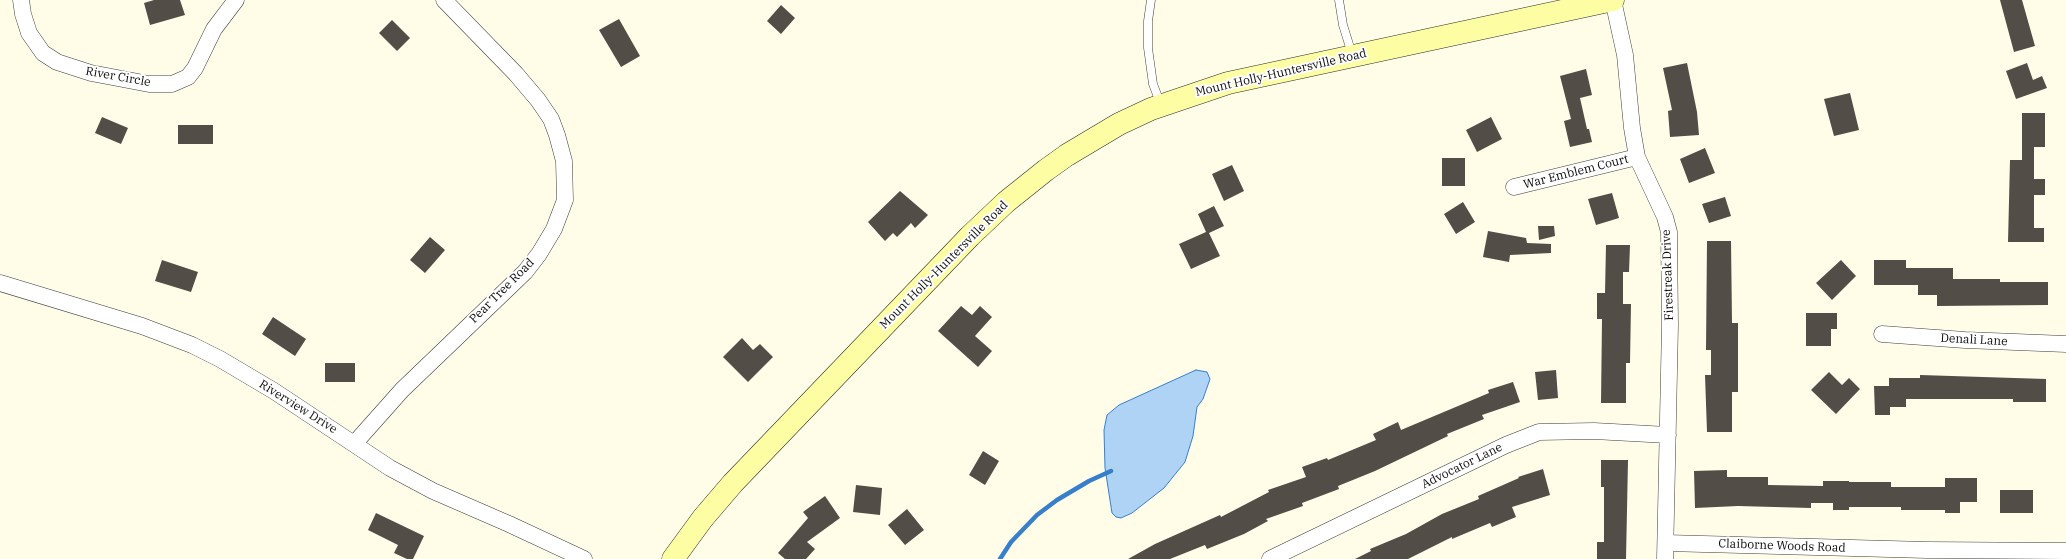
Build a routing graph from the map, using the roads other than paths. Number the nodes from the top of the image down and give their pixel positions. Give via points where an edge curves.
1 (21, 0) edge
2 (236, 0) edge
3 (444, 0) edge
4 (1151, 0) edge
5 (1339, 0) edge
6 (1613, 0) edge
7 (1352, 55) junction
8 (1161, 105) junction
9 (1637, 157) junction
10 (1514, 188) dead end
11 (0, 283) edge
12 (1882, 334) dead end
13 (2066, 344) edge
14 (1668, 435) junction
15 (354, 444) junction
16 (1665, 551) edge
17 (2066, 551) edge
18 (1871, 554) edge
19 (584, 559) edge
20 (673, 559) edge
21 (1270, 559) edge

1 - 2 street, River Circle via 28,33 43,53 57,62 91,73 157,84 172,84 188,77 195,68 214,30
3 - 15 street, Pear Tree Road via 516,74 551,119 564,161 565,200 554,229 525,272 402,390
4 - 8 lane via 1148,48 1153,84
5 - 7 lane
6 - 7 main road, Mount Holly-Huntersville Road
6 - 9 street, Firestreak Drive via 1625,55
7 - 8 main road, Mount Holly-Huntersville Road via 1228,83
8 - 20 main road, Mount Holly-Huntersville Road via 1120,124 1067,155 1006,202 763,450 703,518
9 - 10 street, War Emblem Court
9 - 14 street, Firestreak Drive via 1665,217 1669,232
11 - 15 street, Riverview Drive via 142,326 192,345 274,391
12 - 13 street, Denali Lane
14 - 16 street, Firestreak Drive
14 - 21 street, Advocator Lane via 1539,432 1499,448
15 - 19 street, Riverview Drive via 432,491
16 - 18 street, Claiborne Woods Road
17 - 18 street, Claiborne Woods Road

